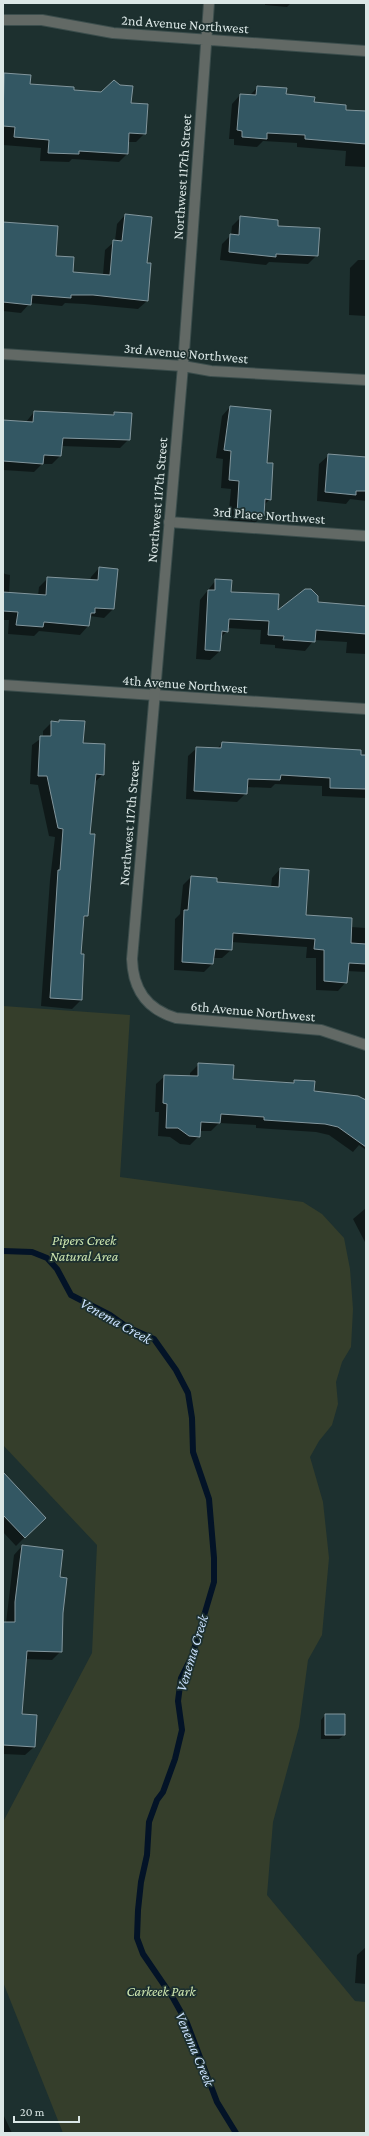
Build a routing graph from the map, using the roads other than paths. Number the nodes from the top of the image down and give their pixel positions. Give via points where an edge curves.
1 (209, 3) edge
2 (3, 20) edge
3 (206, 39) junction
4 (366, 51) edge
5 (3, 354) edge
6 (183, 366) junction
7 (366, 380) edge
8 (169, 522) junction
9 (366, 536) edge
10 (3, 686) edge
11 (154, 696) junction
12 (366, 709) edge
13 (143, 996) joint
14 (361, 1039) edge
15 (366, 1044) edge

1 - 3 street, Northwest 117th Street
2 - 3 street, 2nd Avenue Northwest via 42,20 113,33
3 - 4 street, 2nd Avenue Northwest
3 - 6 street, Northwest 117th Street
5 - 6 street, 3rd Avenue Northwest
6 - 7 street, 3rd Avenue Northwest via 211,371
6 - 8 street, Northwest 117th Street
8 - 9 street, 3rd Place Northwest
8 - 11 street, Northwest 117th Street
10 - 11 street, 4th Avenue Northwest
11 - 12 street, 4th Avenue Northwest
11 - 13 street, Northwest 117th Street via 132,959 134,978
13 - 14 street, 6th Avenue Northwest via 158,1010 176,1018 321,1030
14 - 15 street, 6th Avenue Northwest

